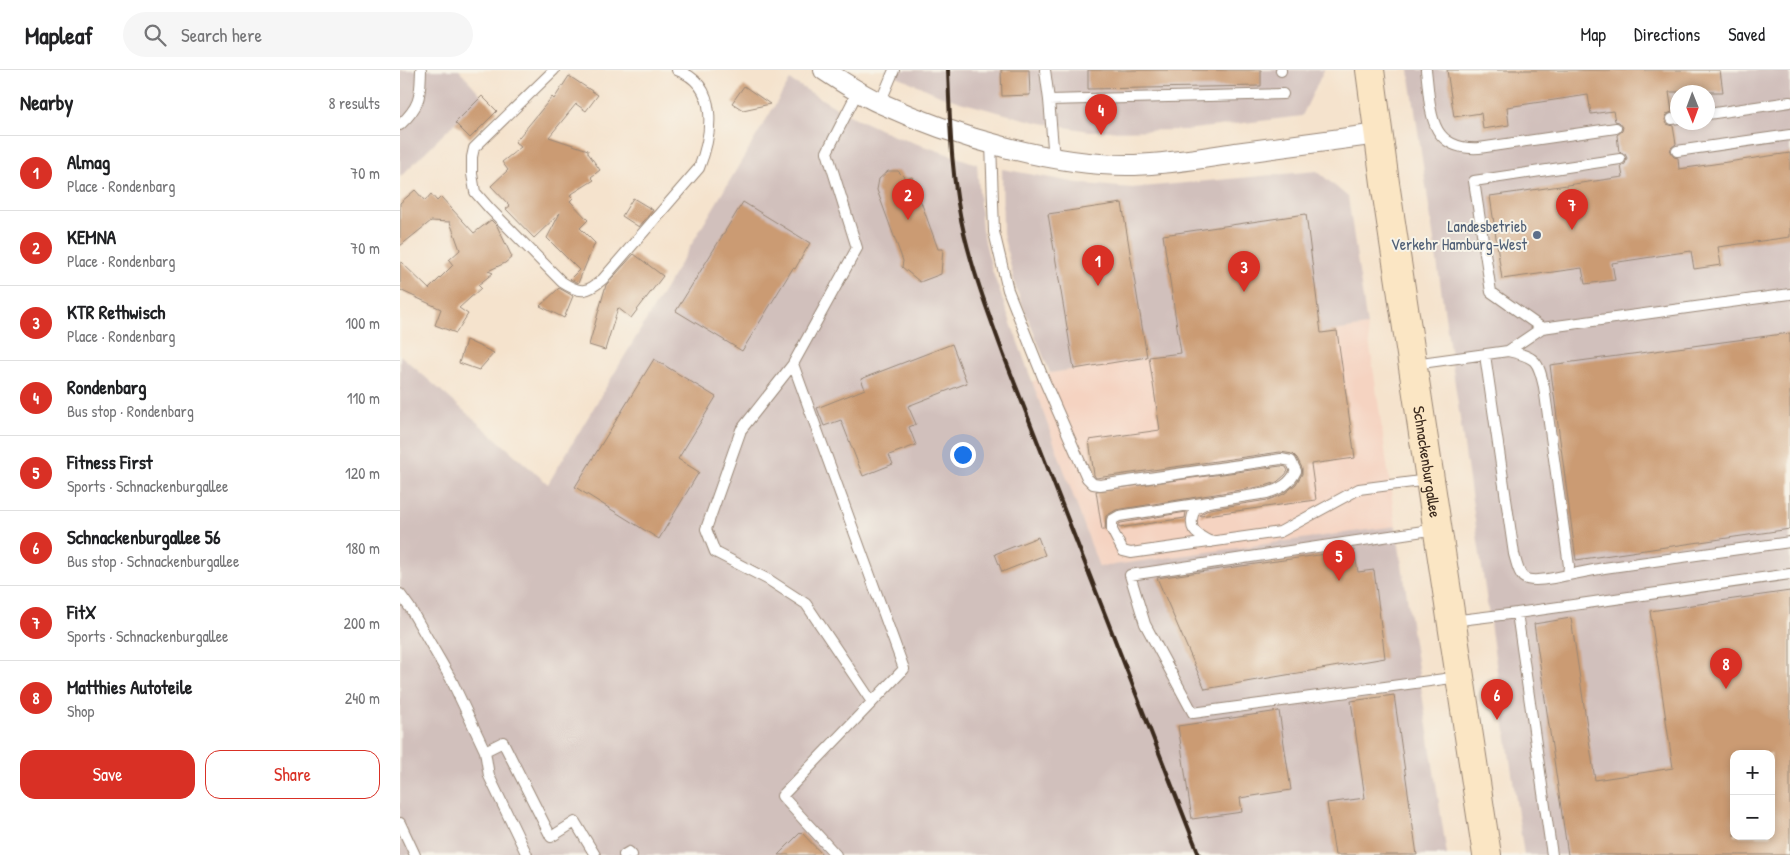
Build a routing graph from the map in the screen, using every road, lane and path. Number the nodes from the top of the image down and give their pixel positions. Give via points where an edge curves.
1 (421, 70) edge
2 (554, 70) edge
3 (677, 70) edge
4 (824, 70) edge
5 (894, 70) edge
6 (1045, 70) edge
7 (1370, 70) edge
8 (1426, 70) edge
9 (858, 91) junction
10 (1283, 94) dead end
11 (1049, 100) junction
12 (1790, 102) edge
13 (880, 103) junction
14 (1715, 113) edge
15 (400, 125) edge
16 (1616, 128) dead end
17 (1378, 134) junction
18 (1790, 135) edge
19 (991, 143) junction
20 (1677, 151) dead end
21 (1054, 159) junction
22 (1620, 159) dead end
23 (1790, 294) edge
24 (1542, 328) junction
25 (1508, 351) junction
26 (1485, 355) junction
27 (793, 364) junction
28 (1413, 364) junction
29 (1429, 480) junction
30 (1211, 502) junction
31 (1437, 529) junction
32 (1211, 542) junction
33 (1790, 542) edge
34 (1790, 574) edge
35 (1568, 575) junction
36 (400, 594) edge
37 (1517, 613) junction
38 (1451, 621) junction
39 (1460, 677) junction
40 (872, 702) junction
41 (485, 751) junction
42 (400, 823) edge
43 (415, 855) edge
44 (527, 855) edge
45 (595, 855) edge
46 (624, 855) edge
47 (632, 855) edge
48 (836, 855) edge
49 (1487, 855) edge
50 (1552, 855) edge

1 - 15 lane via 418,101 413,113
2 - 3 lane via 474,148 472,174 475,192 490,209 562,282 572,289 584,291 603,279 699,168 706,152 710,135 706,98 690,76
4 - 9 street
5 - 13 lane
6 - 11 lane
7 - 17 main road, Schnackenburgallee
8 - 16 lane via 1433,123 1447,141 1458,146 1479,148
9 - 13 street
9 - 27 lane via 827,152 857,248
10 - 11 lane
11 - 21 lane
12 - 14 lane
13 - 19 street via 950,131
17 - 21 street via 1135,165
17 - 28 main road, Schnackenburgallee
18 - 20 lane
19 - 21 street
19 - 30 lane via 994,232 1008,290 1087,478 1100,485 1281,459 1291,462 1296,471 1281,489
22 - 24 lane via 1474,181 1492,292
23 - 24 lane
24 - 25 lane
25 - 26 lane
25 - 35 lane via 1526,355 1535,361 1541,373
26 - 28 lane
26 - 35 lane via 1518,568 1529,580
27 - 40 lane via 904,669
27 - 40 lane via 742,430 706,528 715,552 806,604
28 - 29 main road, Schnackenburgallee
29 - 31 main road, Schnackenburgallee
29 - 32 lane via 1359,488 1280,532
30 - 32 lane via 1195,509 1191,519 1193,531
30 - 32 lane via 1119,516 1112,520 1112,530 1123,551 1131,553
31 - 38 main road, Schnackenburgallee
31 - 39 lane via 1130,575 1145,624 1193,713
33 - 35 lane
34 - 37 lane
36 - 41 lane via 451,679
37 - 38 lane
37 - 50 lane
38 - 39 main road, Schnackenburgallee
39 - 49 main road, Schnackenburgallee
40 - 48 lane via 782,796
41 - 44 lane via 489,776
41 - 45 lane via 503,742 551,837 575,822
42 - 43 lane
46 - 47 lane via 629,852

